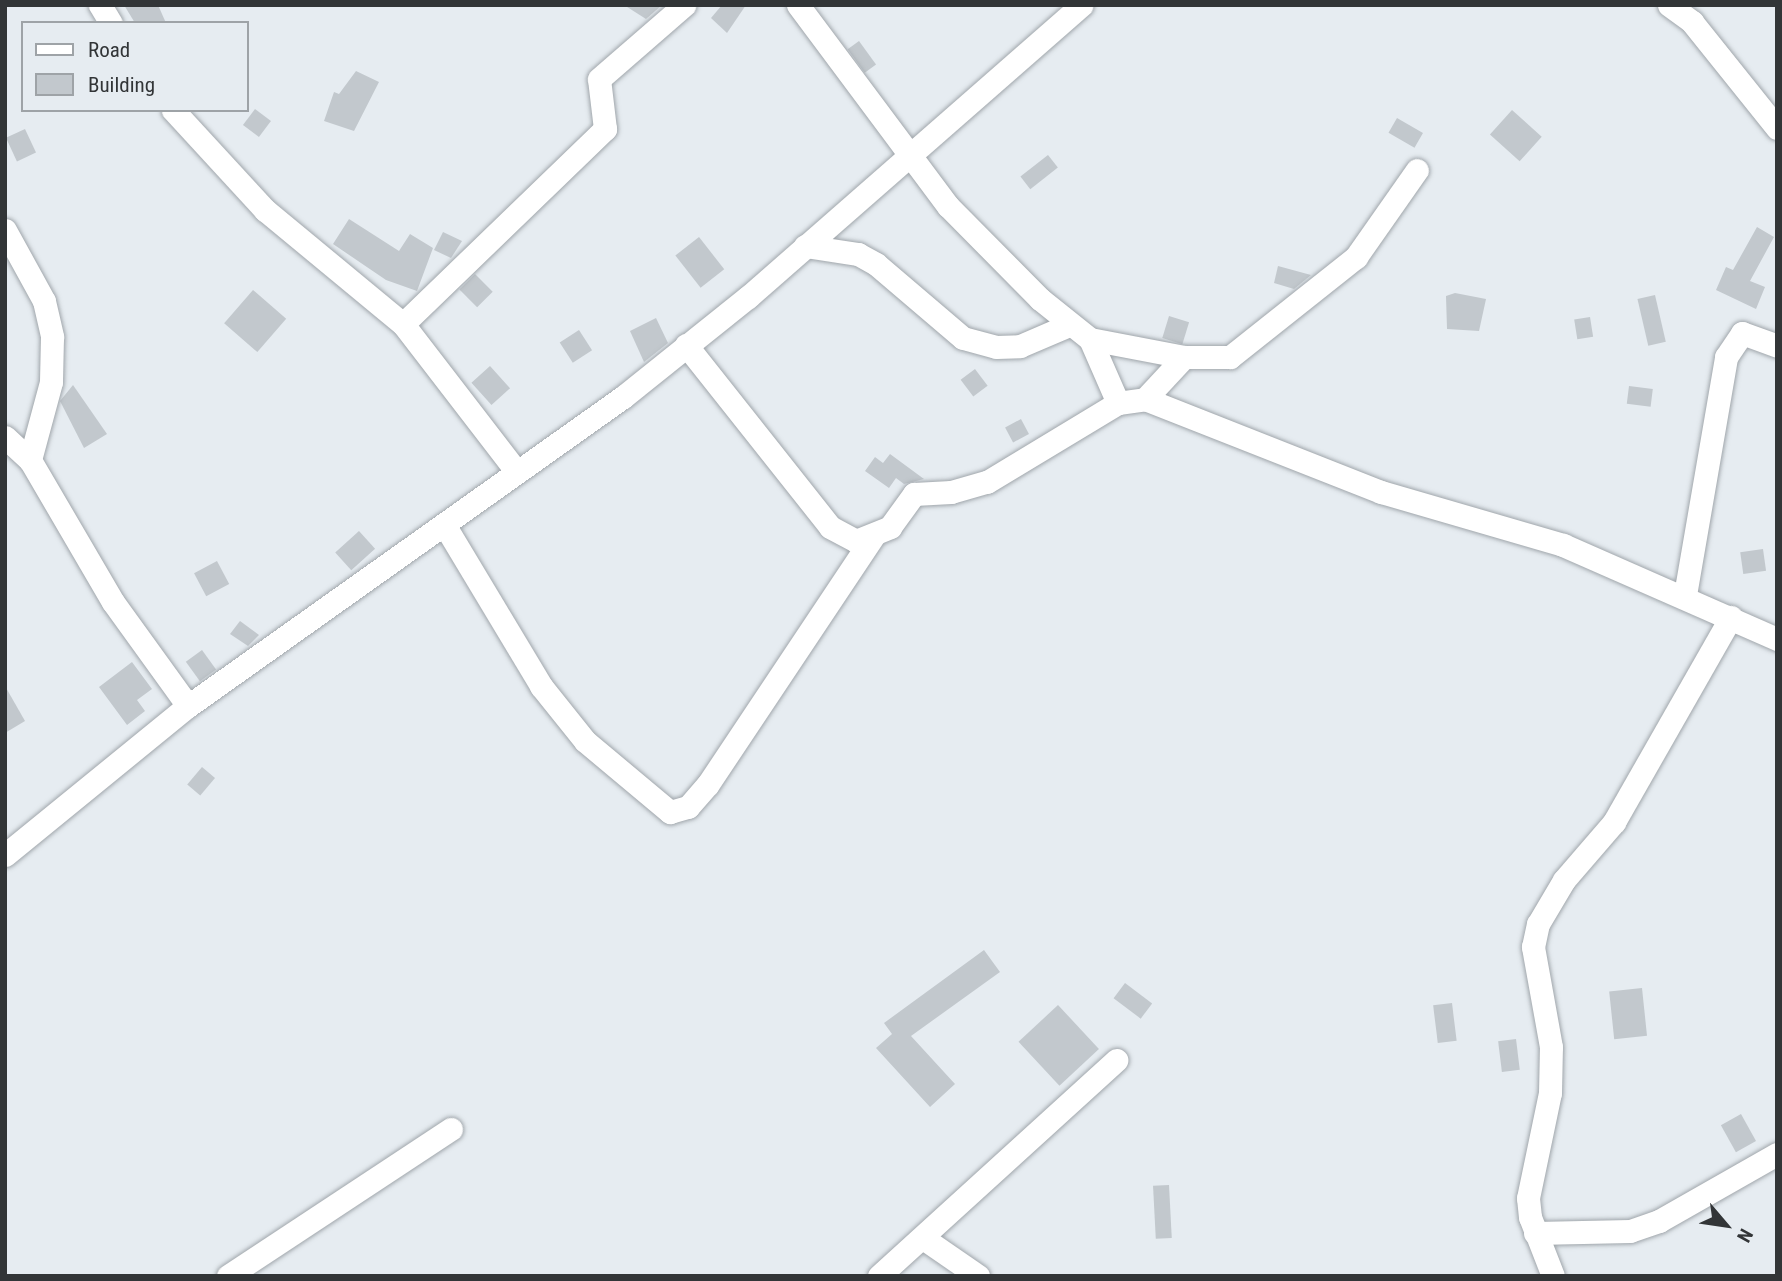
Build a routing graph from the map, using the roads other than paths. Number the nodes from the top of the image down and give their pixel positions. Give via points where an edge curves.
1 (100, 5) edge
2 (684, 5) edge
3 (798, 5) edge
4 (1081, 5) edge
5 (1669, 5) edge
6 (110, 21) edge
7 (175, 112) edge
8 (1777, 128) edge
9 (906, 153) junction
10 (1418, 170) dead end
11 (5, 230) edge
12 (805, 246) junction
13 (403, 324) junction
14 (1069, 325) junction
15 (1090, 340) junction
16 (686, 345) junction
17 (1777, 346) edge
18 (1184, 357) junction
19 (1144, 399) junction
20 (1118, 403) junction
21 (5, 437) edge
22 (30, 460) junction
23 (517, 472) junction
24 (445, 526) junction
25 (872, 538) junction
26 (1685, 595) junction
27 (1731, 617) junction
28 (1777, 639) edge
29 (188, 706) junction
30 (10, 842) edge
31 (1116, 1060) dead end
32 (451, 1129) dead end
33 (1777, 1154) edge
34 (1535, 1233) junction
35 (923, 1238) junction
36 (228, 1276) edge
37 (878, 1276) edge
38 (978, 1276) edge
39 (1553, 1276) edge

1 - 6 street
2 - 13 street via 599,79 605,129
3 - 9 street
4 - 9 street
5 - 8 street via 1692,22
7 - 13 street via 265,210
9 - 12 street
9 - 14 street via 948,206
10 - 18 street via 1356,257 1296,308 1230,357
11 - 22 street via 44,301 52,337 51,382
12 - 14 street via 858,254 876,264 963,338 996,347 1020,346
12 - 16 street
13 - 23 street
14 - 15 street
15 - 18 street
15 - 20 street
16 - 23 street
16 - 25 street via 830,527 856,541
17 - 26 street via 1742,334 1726,357
18 - 19 street
19 - 20 street
19 - 26 street via 1381,492 1563,545
20 - 25 street via 987,482 914,494 890,527
21 - 22 street
22 - 29 street via 106,591
23 - 24 street
24 - 25 street via 541,686 585,741 670,812 688,807 708,784
24 - 29 street
26 - 27 street
27 - 28 street
27 - 34 street via 1614,822 1564,880 1538,924 1533,947 1550,1047 1550,1081 1528,1198
29 - 30 street
31 - 35 street
32 - 36 street
33 - 34 street via 1659,1221 1630,1230
34 - 39 street
35 - 37 street
35 - 38 street

